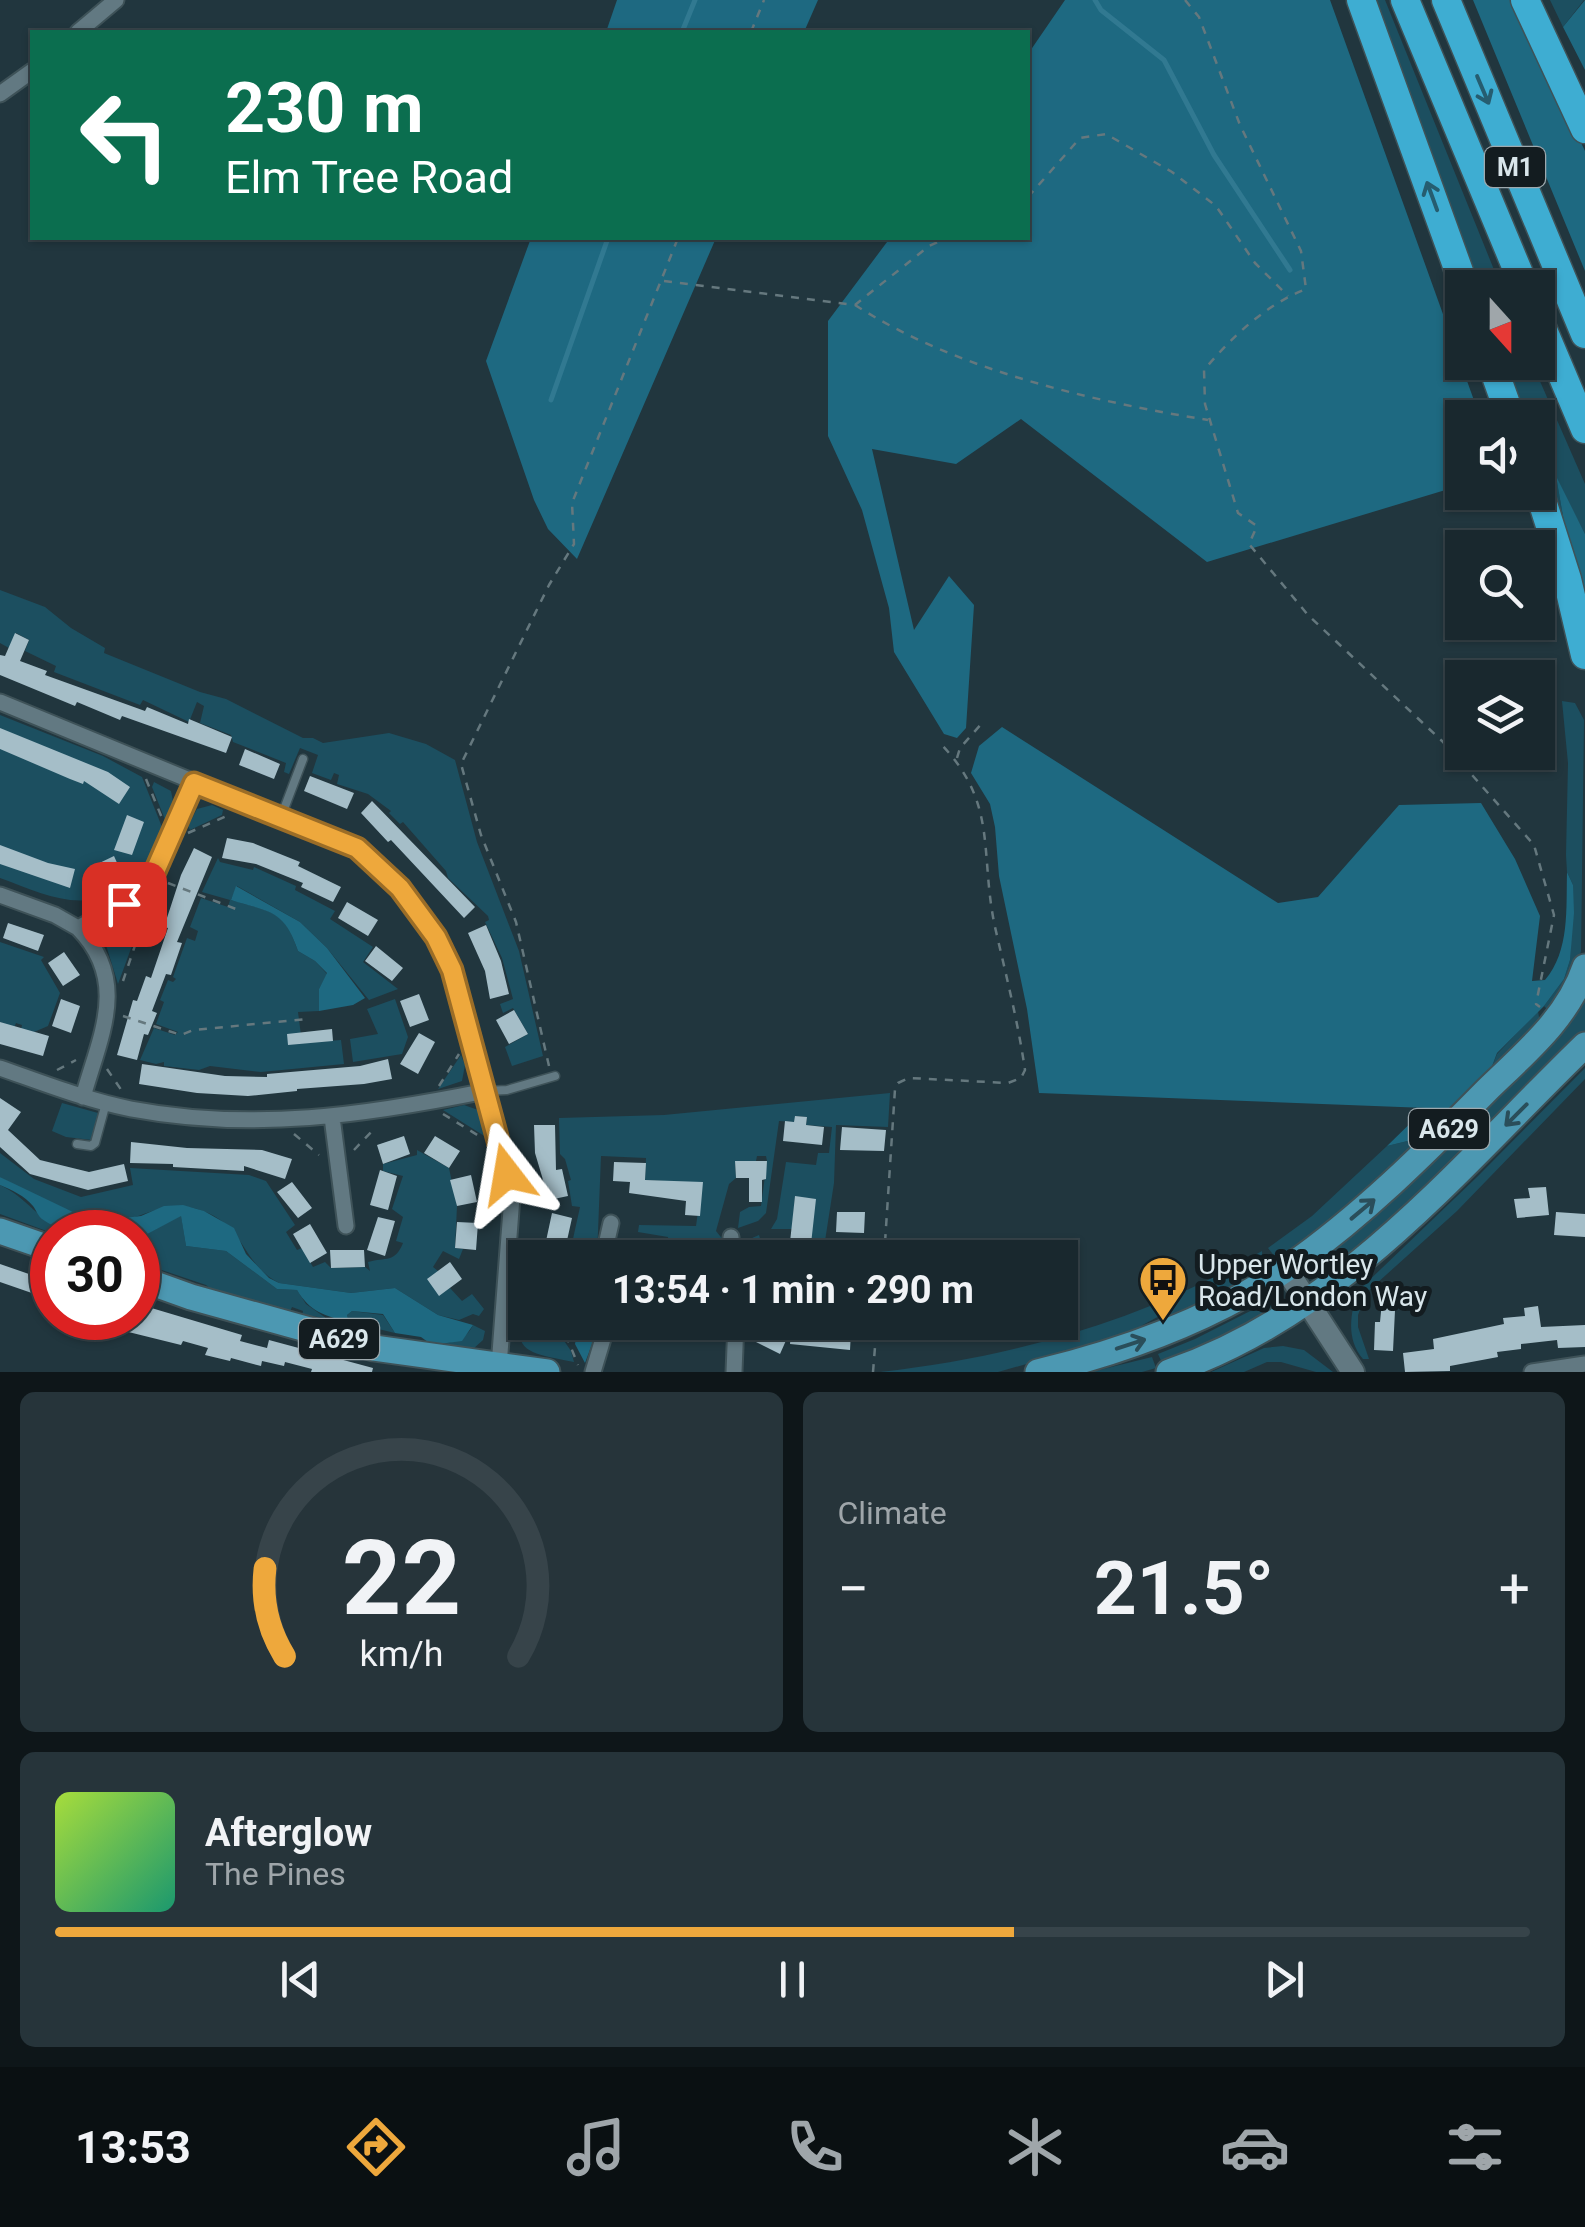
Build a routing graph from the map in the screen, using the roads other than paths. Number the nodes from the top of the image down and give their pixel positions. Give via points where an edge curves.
1 (116, 0) edge
2 (1360, 0) edge
3 (1406, 0) edge
4 (1446, 0) edge
5 (1525, 0) edge
6 (80, 30) edge
7 (30, 73) edge
8 (0, 94) edge
9 (1585, 129) edge
10 (1458, 270) edge
11 (1517, 270) edge
12 (1585, 334) edge
13 (1555, 358) edge
14 (1585, 429) edge
15 (1545, 510) edge
16 (1585, 655) edge
17 (0, 702) edge
18 (303, 760) dead end
19 (194, 783) junction
20 (281, 818) junction
21 (0, 895) edge
22 (78, 928) junction
23 (1585, 967) edge
24 (1585, 1045) edge
25 (0, 1068) edge
26 (553, 1077) road end
27 (486, 1091) junction
28 (83, 1097) junction
29 (106, 1103) junction
30 (332, 1117) junction
31 (76, 1144) dead end
32 (611, 1224) dead end
33 (346, 1226) dead end
34 (0, 1231) edge
35 (731, 1237) dead end
36 (607, 1240) edge
37 (731, 1240) edge
38 (30, 1241) edge
39 (1286, 1269) junction
40 (160, 1286) edge
41 (1307, 1303) junction
42 (599, 1340) edge
43 (735, 1340) edge
44 (1585, 1364) edge
45 (499, 1366) junction
46 (586, 1368) edge
47 (1554, 1370) edge
48 (547, 1372) edge
49 (734, 1372) edge
50 (1038, 1372) edge
51 (1169, 1372) edge
52 (1353, 1372) edge
53 (1532, 1372) edge

1 - 6 street
10 -> 2 highway
3 - 11 highway, M1
4 -> 12 highway, M1
5 - 9 highway
7 - 8 street
13 - 14 highway
15 - 16 highway
17 - 19 street
18 - 20 lane
19 - 20 street
19 - 22 street via 157,878
20 - 27 street via 357,848 400,888 436,937 461,994
21 - 22 street
22 - 28 street via 106,973 107,1011
39 -> 23 main road, A629 via 1372,1203 1555,1021
24 -> 41 main road, A629 via 1409,1221
25 - 28 street
26 - 27 lane
27 - 30 street
27 - 45 street via 512,1197
28 - 29 street
29 - 30 street via 224,1120
29 - 31 lane via 96,1143
30 - 33 street
32 - 36 street
34 - 38 main road
35 - 37 street
39 - 41 street
50 -> 39 main road, A629 via 1166,1332
40 - 45 main road, A629 via 374,1348
41 - 51 main road, A629
41 - 52 street
42 - 46 street
43 - 49 street
44 - 47 street
45 - 48 main road, A629
47 - 53 street

